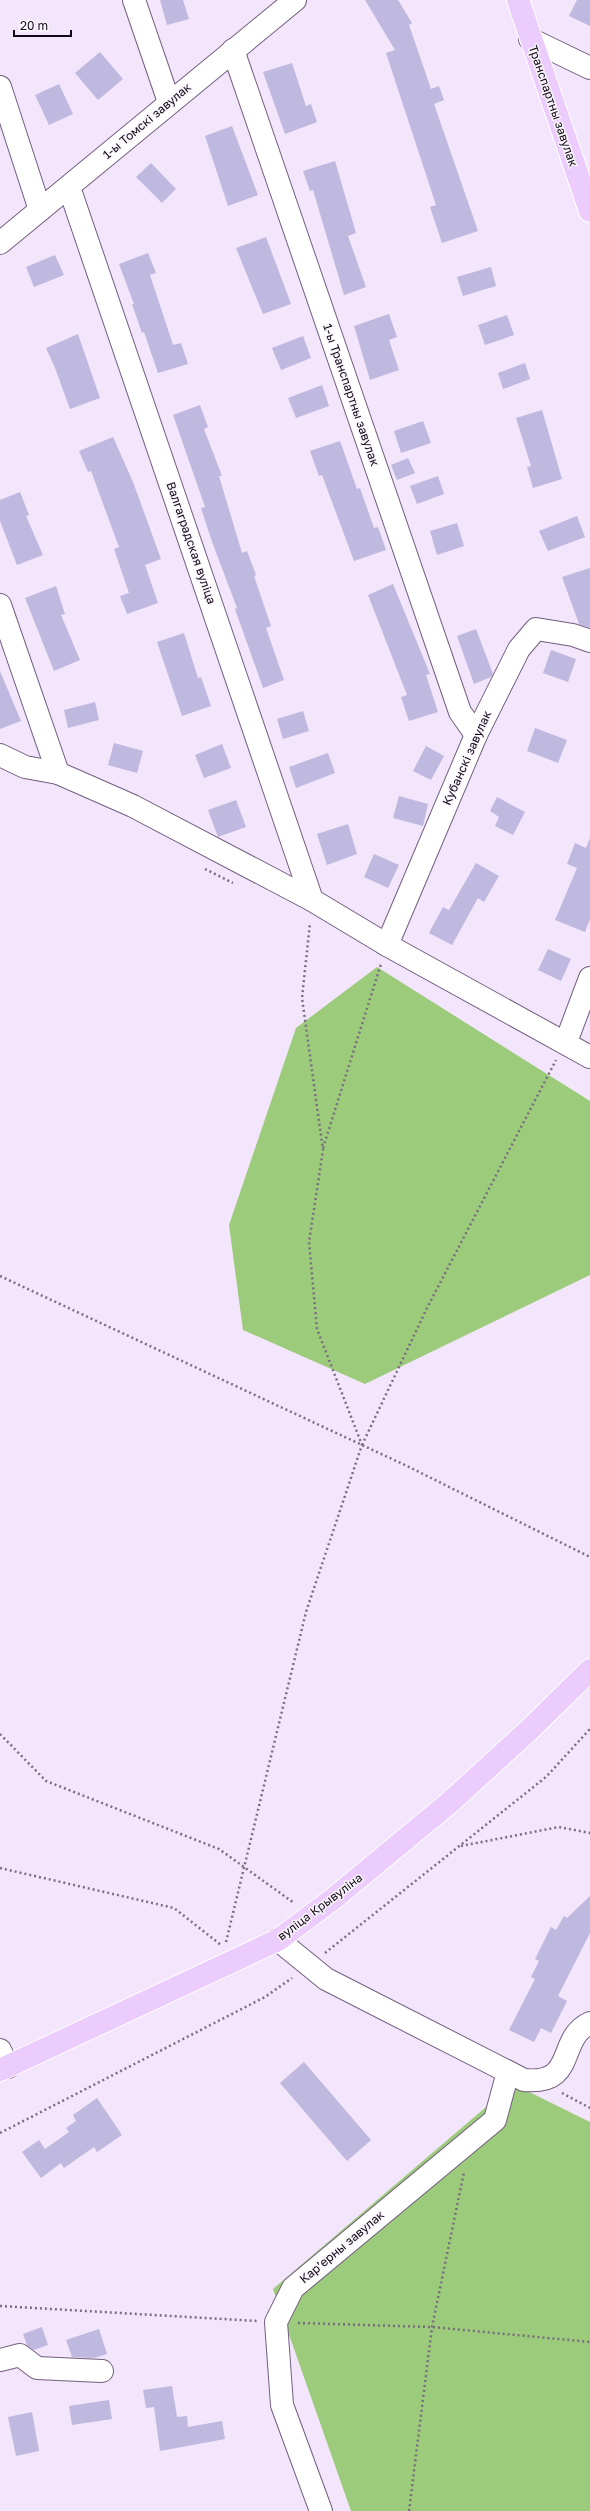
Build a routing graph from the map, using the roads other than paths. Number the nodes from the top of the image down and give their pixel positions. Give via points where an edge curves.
1 (134, 0) edge
2 (295, 0) edge
3 (518, 0) edge
4 (530, 39) junction
5 (234, 50) junction
6 (590, 68) edge
7 (0, 87) edge
8 (169, 102) junction
9 (69, 187) junction
10 (40, 210) junction
11 (590, 211) edge
12 (0, 243) edge
13 (0, 605) edge
14 (590, 642) edge
15 (476, 736) junction
16 (0, 755) edge
17 (58, 773) junction
18 (312, 900) junction
19 (387, 945) junction
20 (590, 978) edge
21 (566, 1042) junction
22 (590, 1057) edge
23 (590, 1670) edge
24 (278, 1940) junction
25 (590, 2023) edge
26 (3, 2062) edge
27 (508, 2072) junction
28 (0, 2360) edge
29 (102, 2371) dead end
30 (321, 2511) edge

1 - 8 street
2 - 5 street, 1-ы Томскі завулак
3 - 4 main road, Транспартны завулак
4 - 6 street
4 - 11 main road, Транспартны завулак
5 - 8 street, 1-ы Томскі завулак
5 - 15 street, 1-ы Транспартны завулак via 460,712
7 - 10 street
8 - 9 street, 1-ы Томскі завулак
9 - 10 street, 1-ы Томскі завулак
9 - 18 street, Валгаградская вуліца
10 - 12 street, 1-ы Томскі завулак
13 - 17 street
14 - 15 street, Кубанскі завулак via 573,635 536,629 519,649
15 - 19 street, Кубанскі завулак
16 - 17 street via 25,767
17 - 18 street via 132,806
18 - 19 street
19 - 21 street
20 - 21 street
21 - 22 street
23 - 24 main road, вуліца Крывуліна via 449,1803 313,1916
24 - 26 main road, вуліца Крывуліна
24 - 27 street via 326,1979
25 - 27 street via 580,2027 556,2075 541,2082 524,2080
27 - 30 street, Карʼерны завулак via 495,2120 293,2288 276,2322 282,2405
28 - 29 street via 20,2355 37,2368

